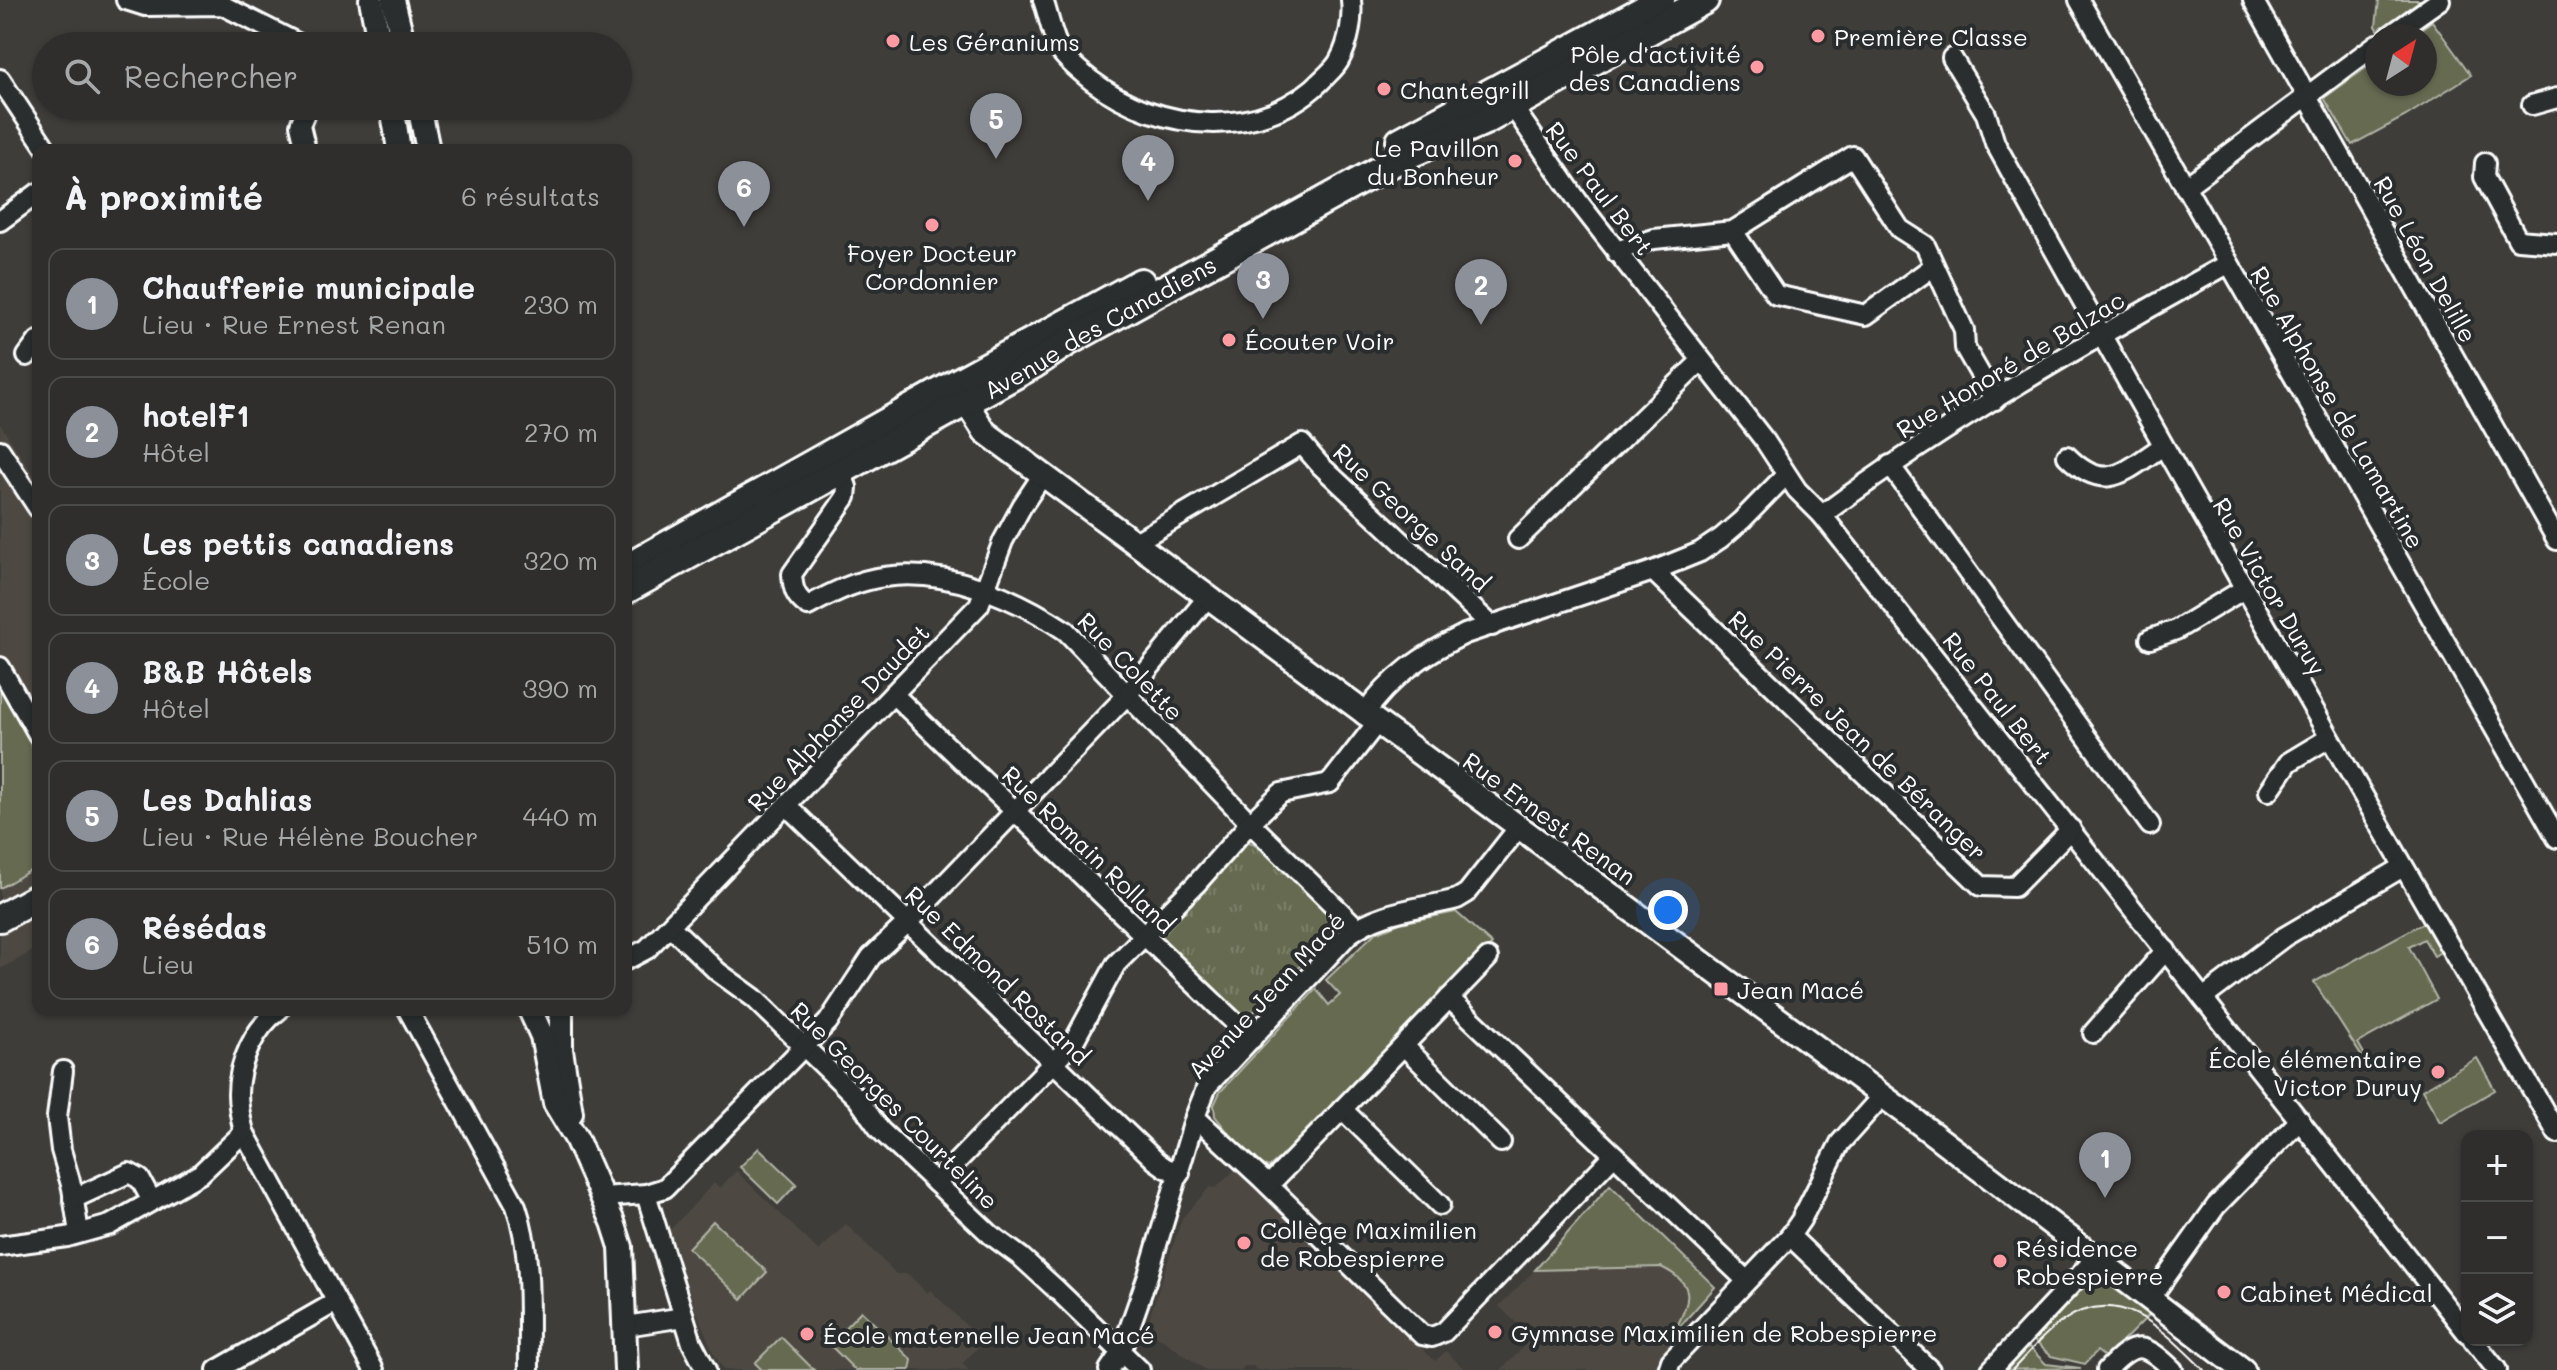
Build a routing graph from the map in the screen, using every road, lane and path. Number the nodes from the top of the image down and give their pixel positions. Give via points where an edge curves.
1 (126, 0) edge
2 (371, 0) edge
3 (393, 0) edge
4 (1351, 0) edge
5 (1661, 0) edge
6 (1705, 0) edge
7 (2079, 0) edge
8 (2253, 0) edge
9 (2440, 0) edge
10 (1047, 1) edge
11 (2406, 24) edge
12 (275, 32) edge
13 (377, 32) edge
14 (401, 32) edge
15 (2365, 53) edge
16 (1952, 58) dead end
17 (0, 79) edge
18 (2306, 95) junction
19 (1506, 97) junction
20 (2557, 98) edge
21 (2532, 105) dead end
22 (302, 120) edge
23 (394, 120) edge
24 (422, 120) edge
25 (43, 144) edge
26 (305, 144) edge
27 (398, 144) edge
28 (427, 144) edge
29 (2485, 163) dead end
30 (2185, 187) junction
31 (32, 197) edge
32 (0, 221) edge
33 (1733, 231) junction
34 (2557, 243) edge
35 (1617, 253) junction
36 (2228, 264) junction
37 (1934, 266) junction
38 (2101, 336) junction
39 (1701, 361) junction
40 (960, 393) junction
41 (1995, 400) junction
42 (2163, 446) junction
43 (0, 450) edge
44 (2067, 456) dead end
45 (1890, 465) junction
46 (841, 472) junction
47 (1786, 475) junction
48 (1042, 476) junction
49 (32, 499) edge
50 (1822, 515) junction
51 (1518, 539) dead end
52 (2557, 540) edge
53 (1134, 543) junction
54 (632, 565) edge
55 (1653, 571) junction
56 (632, 587) edge
57 (2244, 589) junction
58 (986, 591) junction
59 (1207, 598) junction
60 (1492, 626) junction
61 (2150, 639) dead end
62 (0, 667) edge
63 (893, 694) junction
64 (1127, 695) junction
65 (1370, 719) junction
66 (32, 723) edge
67 (2329, 738) junction
68 (2269, 791) dead end
69 (787, 806) junction
70 (1016, 811) junction
71 (1250, 823) junction
72 (2150, 825) dead end
73 (1519, 827) junction
74 (2071, 829) junction
75 (2557, 838) edge
76 (2403, 867) junction
77 (32, 900) edge
78 (0, 918) edge
79 (32, 919) edge
80 (908, 922) junction
81 (670, 926) junction
82 (1357, 928) junction
83 (1143, 935) junction
84 (0, 937) edge
85 (2166, 950) junction
86 (632, 957) edge
87 (1488, 958) dead end
88 (1449, 998) junction
89 (2203, 998) junction
90 (272, 1016) edge
91 (411, 1016) edge
92 (536, 1016) edge
93 (561, 1016) edge
94 (2093, 1033) dead end
95 (1252, 1039) junction
96 (804, 1046) junction
97 (1404, 1046) junction
98 (1053, 1062) junction
99 (63, 1071) dead end
100 (1882, 1096) junction
101 (1342, 1109) junction
102 (1195, 1117) junction
103 (2300, 1120) junction
104 (244, 1132) junction
105 (2557, 1133) edge
106 (576, 1138) junction
107 (1501, 1142) dead end
108 (1614, 1155) junction
109 (1180, 1173) junction
110 (936, 1183) junction
111 (1269, 1185) junction
112 (646, 1194) junction
113 (608, 1197) junction
114 (73, 1199) junction
115 (152, 1201) junction
116 (1440, 1205) dead end
117 (79, 1233) junction
118 (1790, 1236) junction
119 (0, 1246) edge
120 (2096, 1258) junction
121 (1746, 1280) junction
122 (2150, 1299) junction
123 (336, 1302) junction
124 (684, 1317) junction
125 (2461, 1325) edge
126 (626, 1326) junction
127 (2478, 1346) edge
128 (1121, 1352) junction
129 (217, 1370) edge
130 (374, 1370) edge
131 (529, 1370) edge
132 (626, 1370) edge
133 (706, 1370) edge
134 (1109, 1370) edge
135 (1140, 1370) edge
136 (1668, 1370) edge
137 (1930, 1370) edge
138 (1991, 1370) edge
139 (2107, 1370) edge
140 (2173, 1370) edge
141 (2243, 1370) edge
142 (2497, 1370) edge

1 - 12 street via 145,6 222,5
2 - 13 street
3 - 14 street
4 - 10 street via 1353,16 1340,61 1313,90 1285,109 1243,123 1160,116 1113,96 1060,51
5 - 19 main road, Avenue des Canadiens
6 - 19 main road, Avenue des Canadiens
7 - 30 street, Rue Alphonse de Lamartine
8 - 18 street, Rue Léon Delille
9 - 11 street
15 - 18 street
16 - 38 street, Rue Victor Duruy
17 - 25 street
18 - 30 street
18 - 52 street, Rue Léon Delille
19 - 35 street, Rue Paul Bert
19 - 40 main road, Avenue des Canadiens via 1487,120 1388,165 1068,342
20 - 21 street
22 - 26 street
23 - 27 street
24 - 28 street
29 - 34 street via 2484,177 2518,240
30 - 36 street, Rue Alphonse de Lamartine
31 - 32 street
33 - 35 street via 1654,239
33 - 37 street via 1776,295 1866,315
33 - 37 street via 1853,156 1900,229 1925,245
35 - 39 street, Rue Paul Bert
36 - 38 street, Rue Honoré de Balzac
36 - 75 street, Rue Alphonse de Lamartine
37 - 41 street via 1964,330 1965,348
38 - 41 street, Rue Honoré de Balzac
38 - 42 street, Rue Victor Duruy
39 - 47 street, Rue Paul Bert
39 - 51 street
40 - 46 main road, Avenue des Canadiens
40 - 48 street, Rue Ernest Renan via 985,432
40 - 54 main road, Avenue des Canadiens
41 - 45 street, Rue Honoré de Balzac
42 - 44 street via 2107,477 2083,471
42 - 57 street, Rue Victor Duruy
43 - 49 street
45 - 50 street, Rue Honoré de Balzac
45 - 72 street
46 - 56 main road, Avenue des Canadiens
46 - 58 street, Rue Colette via 846,497 792,574 798,599 808,606 882,577 934,577
47 - 50 street, Rue Paul Bert
47 - 55 street via 1721,538
48 - 53 street, Rue Ernest Renan
48 - 58 street, Rue Alphonse Daudet via 1003,541
50 - 74 street, Rue Paul Bert
53 - 59 street, Rue Ernest Renan
53 - 60 street, Rue George Sand via 1302,444
55 - 60 street
55 - 74 street, Rue Pierre Jean de Béranger via 1981,886 2014,887
57 - 61 street via 2176,630
57 - 67 street, Rue Victor Duruy
58 - 63 street, Rue Alphonse Daudet via 979,605
58 - 64 street, Rue Colette via 1037,612 1066,631
59 - 64 street
59 - 65 street, Rue Ernest Renan
60 - 65 street via 1420,658 1388,685
62 - 66 street
63 - 69 street, Rue Alphonse Daudet
63 - 70 street, Rue Romain Rolland
64 - 70 street
64 - 71 street, Rue Colette
65 - 71 street via 1330,783 1281,793
65 - 73 street, Rue Ernest Renan
67 - 68 street via 2289,762
67 - 76 street, Rue Victor Duruy
69 - 80 street, Rue Edmond Rostand
69 - 81 street, Rue Alphonse Daudet
70 - 80 street
70 - 83 street, Rue Romain Rolland
71 - 82 street, Rue Colette
71 - 83 street
73 - 82 street, Avenue Jean Macé via 1467,893 1377,917
73 - 100 street, Rue Ernest Renan
74 - 85 street, Rue Paul Bert
76 - 89 street via 2284,937
76 - 105 street, Rue Victor Duruy
77 - 78 main road
79 - 84 main road
80 - 96 street via 871,957 828,1022
80 - 98 street, Rue Edmond Rostand
81 - 86 street, Rue Alphonse Daudet
81 - 96 street, Rue Georges Courteline
82 - 95 street, Avenue Jean Macé
83 - 95 street, Rue Romain Rolland
83 - 98 street via 1116,964 1074,1041
85 - 89 street, Rue Paul Bert
85 - 94 street
87 - 88 street
88 - 97 street
88 - 108 street
89 - 103 street, Rue Paul Bert
90 - 104 street via 245,1056 238,1092
91 - 131 street via 521,1221
92 - 106 street via 550,1089
93 - 106 street via 561,1050
95 - 102 street, Avenue Jean Macé via 1207,1086
96 - 110 street, Rue Georges Courteline
96 - 112 street via 665,1188
97 - 101 street
97 - 107 street
98 - 109 street, Rue Edmond Rostand via 1156,1161
98 - 110 street
99 - 114 street via 57,1117
100 - 118 street via 1840,1143
100 - 120 street, Rue Ernest Renan
101 - 111 street
101 - 116 street
102 - 109 street, Avenue Jean Macé
102 - 111 street
103 - 122 street via 2216,1206
103 - 125 street, Rue Paul Bert
104 - 115 street via 200,1174
104 - 123 street
106 - 113 street
108 - 111 street via 1444,1332 1432,1337 1422,1335
108 - 121 street
109 - 128 street, Avenue Jean Macé
110 - 128 street, Rue Georges Courteline
112 - 113 street
112 - 124 street
113 - 126 street via 621,1247
114 - 115 street via 129,1173 140,1179
114 - 117 street
115 - 117 street via 110,1225
117 - 119 street
118 - 121 street
118 - 137 street
120 - 122 street, Rue Ernest Renan
120 - 138 street
121 - 136 street
122 - 141 street, Rue Ernest Renan
123 - 129 street
123 - 130 street
124 - 126 street
124 - 133 street
126 - 132 street
127 - 142 street
128 - 134 street, Avenue Jean Macé
128 - 135 street, Rue Georges Courteline
139 - 140 street via 2124,1352 2138,1348 2154,1353

